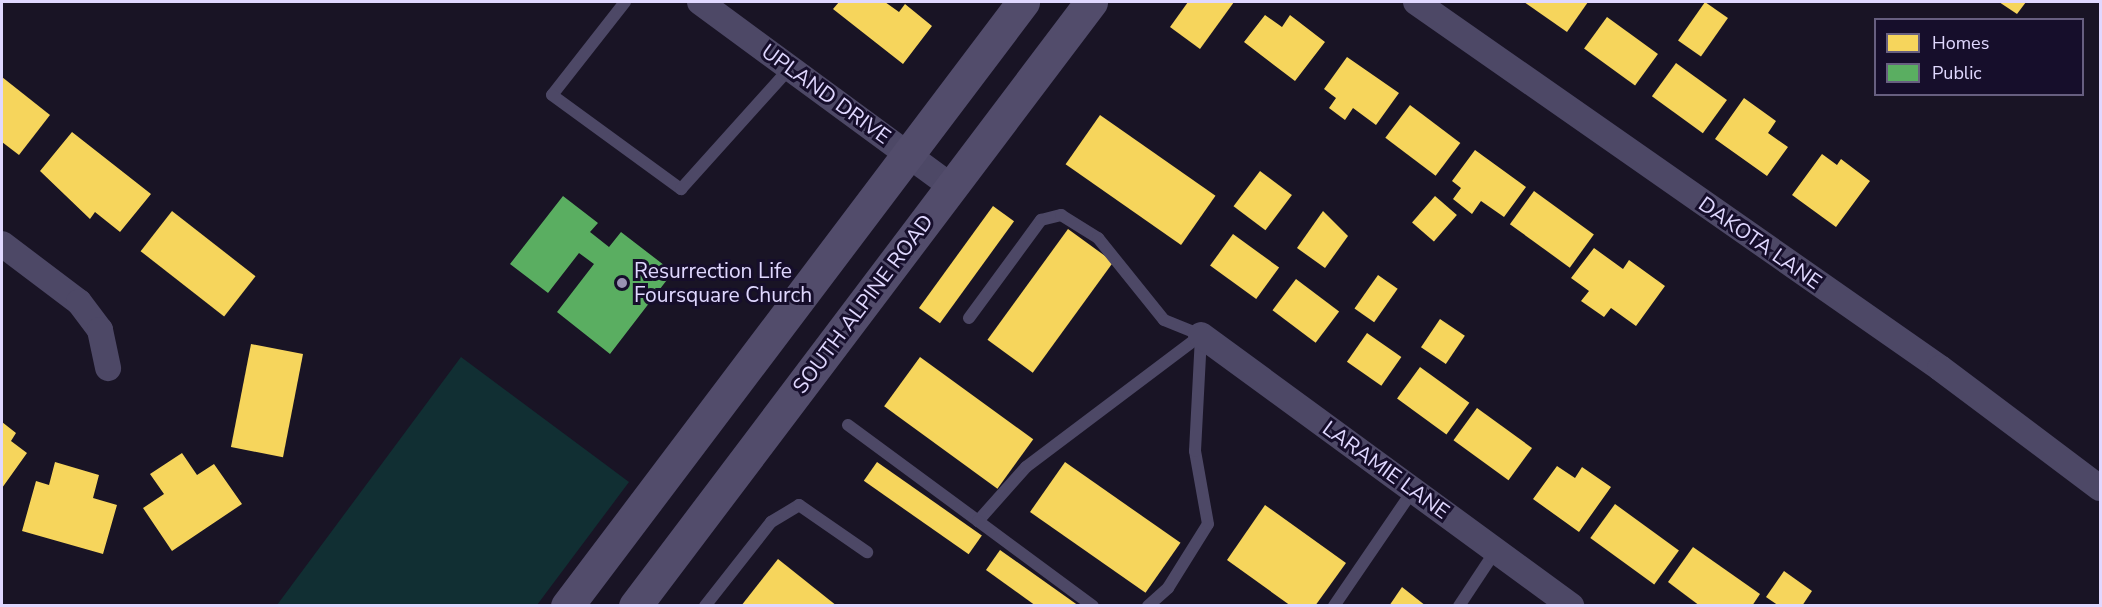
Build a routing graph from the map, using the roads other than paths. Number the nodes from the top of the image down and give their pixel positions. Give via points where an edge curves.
1 (625, 2) edge
2 (700, 2) edge
3 (1023, 2) edge
4 (1091, 2) edge
5 (1416, 2) edge
6 (790, 68) junction
7 (908, 154) junction
8 (951, 187) junction
9 (2, 244) edge
10 (969, 318) dead end
11 (1201, 334) junction
12 (108, 368) dead end
13 (848, 425) dead end
14 (2100, 488) edge
15 (1413, 490) junction
16 (978, 521) junction
17 (1496, 550) junction
18 (867, 552) dead end
19 (567, 606) edge
20 (635, 606) edge
21 (705, 606) edge
22 (1093, 606) edge
23 (1148, 606) edge
24 (1334, 606) edge
25 (1459, 606) edge
26 (1571, 606) edge

1 - 6 lane via 552,95 681,189
2 - 6 street, UPLAND DRIVE
3 - 7 main road
4 - 8 main road, SOUTH ALPINE ROAD
5 - 14 street, DAKOTA LANE via 1940,368
6 - 7 street, UPLAND DRIVE
7 - 8 street, UPLAND DRIVE
7 - 19 main road
8 - 20 main road, SOUTH ALPINE ROAD
9 - 12 street via 79,302 100,330
10 - 11 lane via 1041,220 1061,215 1098,238 1164,320
11 - 15 street, LARAMIE LANE
11 - 16 lane via 1026,467
11 - 23 lane via 1195,451 1208,524 1168,588
13 - 16 lane
15 - 17 street, LARAMIE LANE
15 - 24 lane
16 - 22 lane
17 - 25 lane
17 - 26 street, LARAMIE LANE
18 - 21 lane via 798,505 771,522

